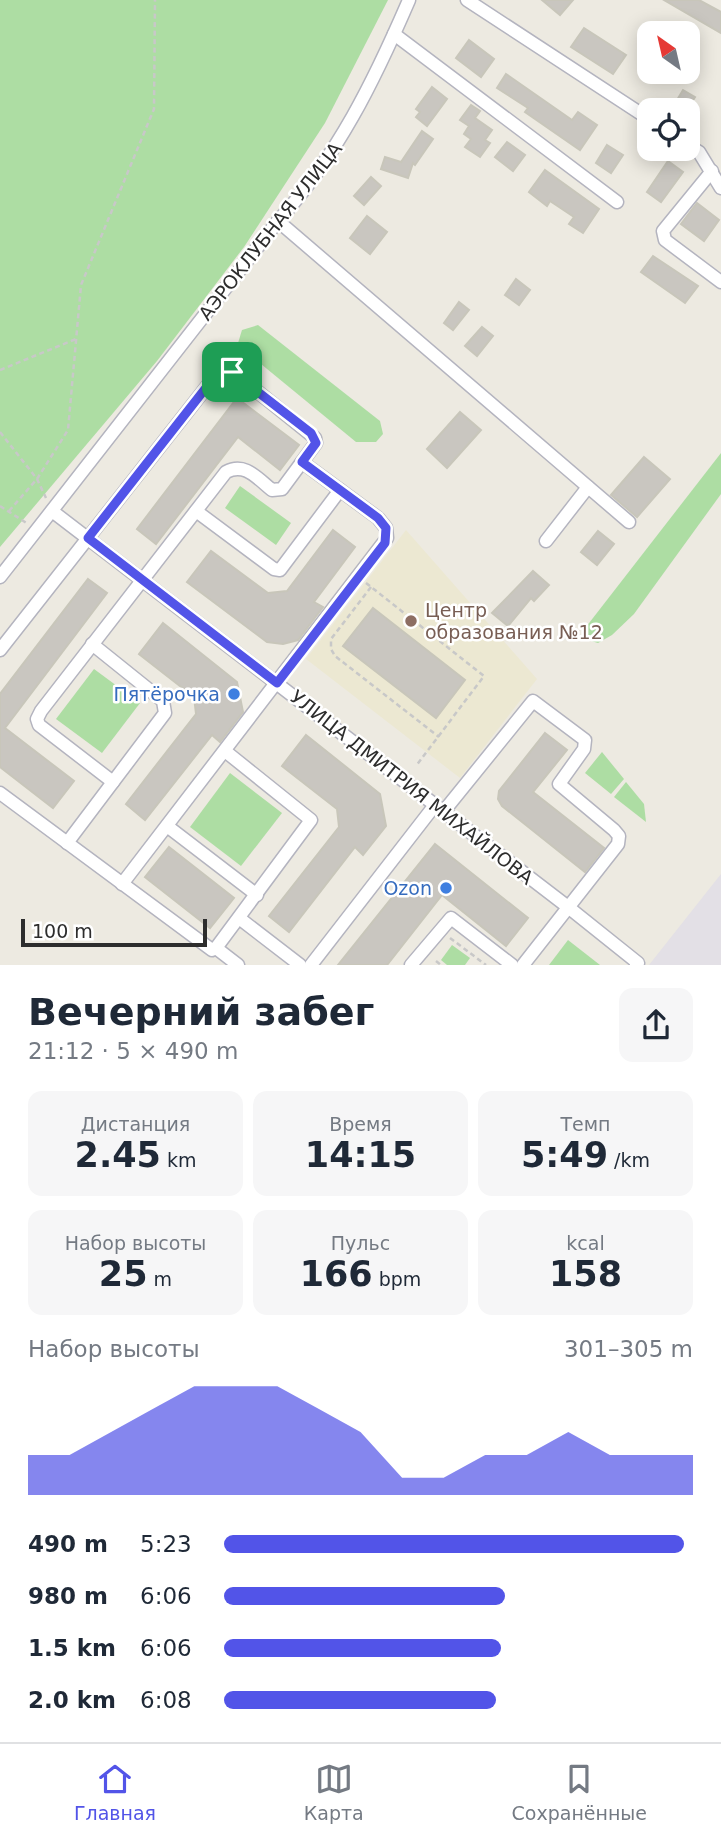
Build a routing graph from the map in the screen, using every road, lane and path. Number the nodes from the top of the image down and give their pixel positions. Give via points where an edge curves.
1 (155, 0) edge
2 (409, 0) edge
3 (467, 0) edge
4 (394, 34) junction
5 (637, 111) edge
6 (700, 153) edge
7 (712, 171) junction
8 (721, 188) edge
9 (617, 202) dead end
10 (278, 221) junction
11 (721, 282) edge
12 (76, 339) junction
13 (0, 370) edge
14 (0, 432) edge
15 (302, 462) junction
16 (37, 479) junction
17 (588, 487) junction
18 (340, 490) junction
19 (0, 506) edge
20 (196, 510) junction
21 (9, 511) junction
22 (52, 511) junction
23 (629, 522) dead end
24 (37, 530) junction
25 (88, 538) junction
26 (546, 541) dead end
27 (0, 577) edge
28 (359, 577) junction
29 (142, 580) junction
30 (371, 587) junction
31 (92, 644) junction
32 (0, 650) edge
33 (277, 683) junction
34 (439, 737) junction
35 (225, 751) junction
36 (416, 766) dead end
37 (113, 782) junction
38 (0, 793) edge
39 (440, 808) junction
40 (167, 826) junction
41 (67, 843) junction
42 (122, 884) junction
43 (257, 895) junction
44 (568, 907) junction
45 (239, 918) junction
46 (439, 929) junction
47 (216, 948) junction
48 (436, 961) dead end
49 (637, 964) edge
50 (238, 965) edge
51 (300, 965) edge
52 (311, 965) edge
53 (411, 965) edge
54 (442, 965) edge
55 (486, 965) edge
56 (512, 965) edge
57 (523, 965) edge

1 - 12 path via 154,109 81,285
2 - 4 street, АЭРОКЛУБНАЯ УЛИЦА
3 - 5 street
4 - 9 street
4 - 10 street, АЭРОКЛУБНАЯ УЛИЦА via 345,134 313,184
6 - 7 street
7 - 8 street
7 - 11 street via 663,231 666,240
10 - 17 street
10 - 22 street, АЭРОКЛУБНАЯ УЛИЦА
12 - 13 path
12 - 16 path via 68,430
14 - 16 path
15 - 18 street
15 - 20 street via 277,490 236,467 226,472
15 - 25 street via 316,443 311,433 232,372 223,371
16 - 21 path
16 - 22 path
17 - 23 street
17 - 26 street
18 - 20 street via 280,570
18 - 28 street via 386,528 385,543
19 - 21 path
20 - 29 street
21 - 24 path
22 - 24 street, АЭРОКЛУБНАЯ УЛИЦА
22 - 25 street, УЛИЦА ДМИТРИЯ МИХАЙЛОВА
24 - 27 street, АЭРОКЛУБНАЯ УЛИЦА
25 - 29 street, УЛИЦА ДМИТРИЯ МИХАЙЛОВА
25 - 32 street
28 - 30 path
28 - 33 street
29 - 31 street
29 - 33 street, УЛИЦА ДМИТРИЯ МИХАЙЛОВА
30 - 34 path via 331,639 331,649
30 - 34 path via 484,676
31 - 37 street via 166,707
31 - 37 street via 37,719
33 - 35 street
33 - 39 street, УЛИЦА ДМИТРИЯ МИХАЙЛОВА
34 - 36 path
35 - 40 street
35 - 43 street via 311,820
37 - 41 street
38 - 41 street
39 - 44 street, УЛИЦА ДМИТРИЯ МИХАЙЛОВА
39 - 44 street via 528,704 540,703 585,740 560,779 561,789 619,836 618,844
39 - 52 street
40 - 42 street
40 - 43 street
41 - 42 street
42 - 47 street via 207,949
43 - 45 street
44 - 49 street, УЛИЦА ДМИТРИЯ МИХАЙЛОВА
44 - 57 street
45 - 47 street
45 - 51 street
46 - 53 street
46 - 55 path
46 - 56 street via 455,919
47 - 50 street
48 - 54 path

